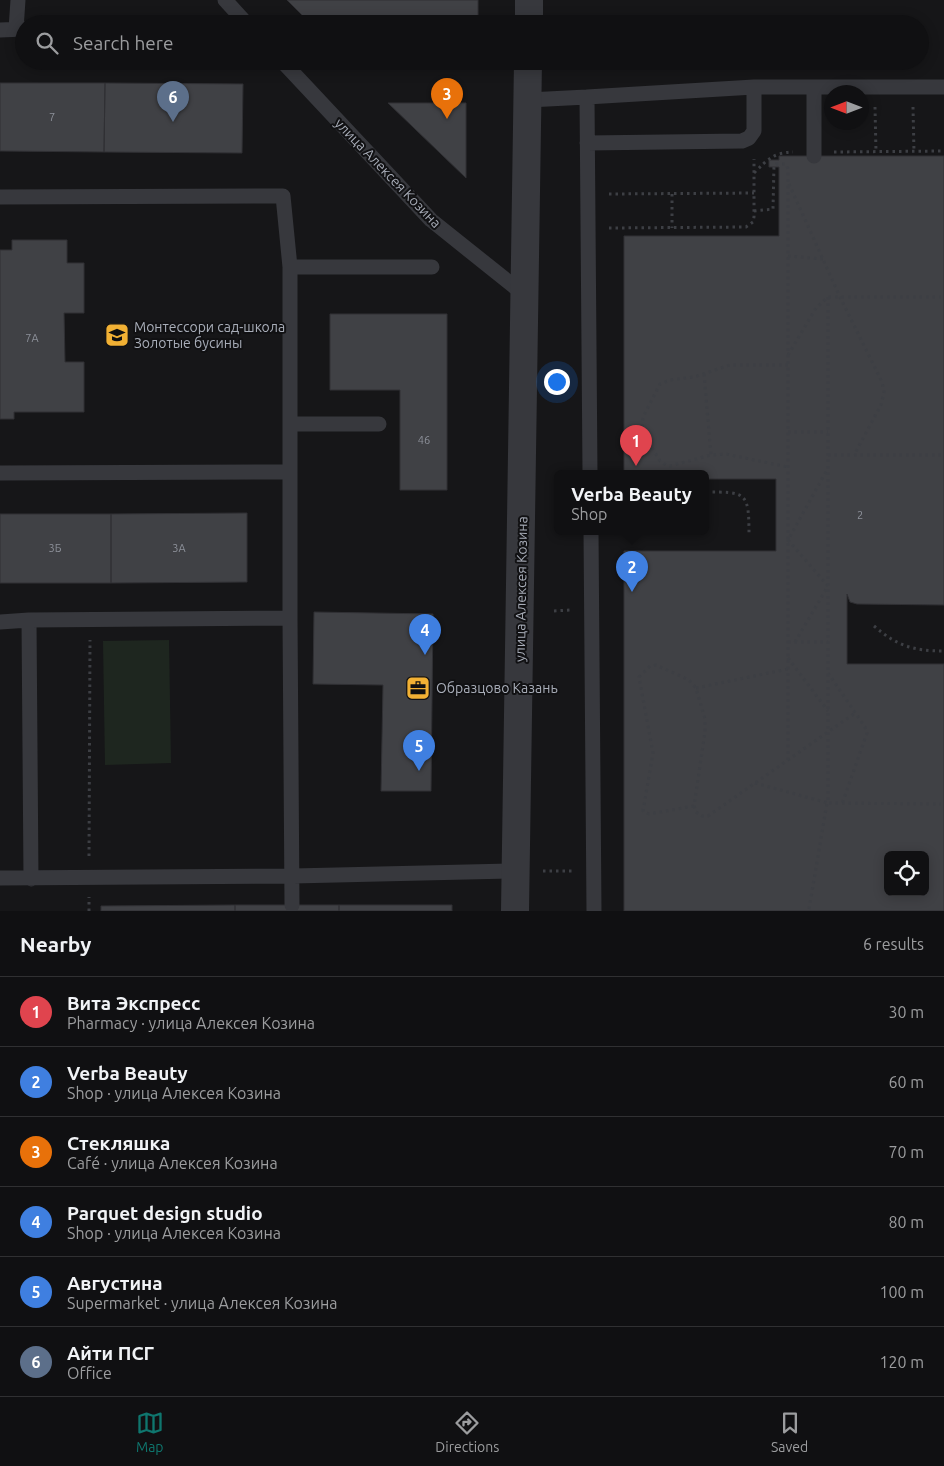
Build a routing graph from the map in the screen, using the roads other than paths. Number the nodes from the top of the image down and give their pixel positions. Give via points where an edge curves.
1 (18, 0) edge
2 (225, 0) edge
3 (529, 0) edge
4 (19, 15) edge
5 (239, 15) edge
6 (529, 15) edge
7 (15, 29) edge
8 (0, 30) edge
9 (290, 70) edge
10 (528, 70) edge
11 (754, 87) junction
12 (814, 87) junction
13 (944, 87) edge
14 (587, 97) junction
15 (528, 100) junction
16 (588, 142) junction
17 (814, 154) road end
18 (0, 197) edge
19 (290, 267) junction
20 (432, 267) dead end
21 (526, 296) junction
22 (290, 424) junction
23 (379, 424) dead end
24 (590, 470) edge
25 (290, 472) junction
26 (0, 473) edge
27 (591, 535) edge
28 (290, 618) junction
29 (29, 620) junction
30 (0, 622) edge
31 (515, 871) junction
32 (293, 876) junction
33 (0, 878) edge
34 (31, 878) junction
35 (292, 905) dead end
36 (516, 911) edge
37 (594, 911) edge

1 - 4 lane
2 - 5 lane
3 - 6 street
7 - 8 lane
9 - 21 lane, улица Алексея Козина via 431,220
10 - 15 street, улица Алексея Козина
11 - 12 lane
11 - 14 lane
11 - 16 lane via 754,131 742,141
12 - 13 lane
12 - 17 lane
14 - 15 lane
14 - 16 lane
15 - 21 street, улица Алексея Козина
16 - 24 lane
18 - 19 lane via 283,196
19 - 20 lane
19 - 22 lane
21 - 31 street, улица Алексея Козина
22 - 23 lane
22 - 25 lane
25 - 26 lane
25 - 28 lane
27 - 37 lane
28 - 29 lane
28 - 32 lane
29 - 30 lane
29 - 34 lane
31 - 32 lane
31 - 36 street, улица Алексея Козина
32 - 34 lane
32 - 35 lane
33 - 34 lane

